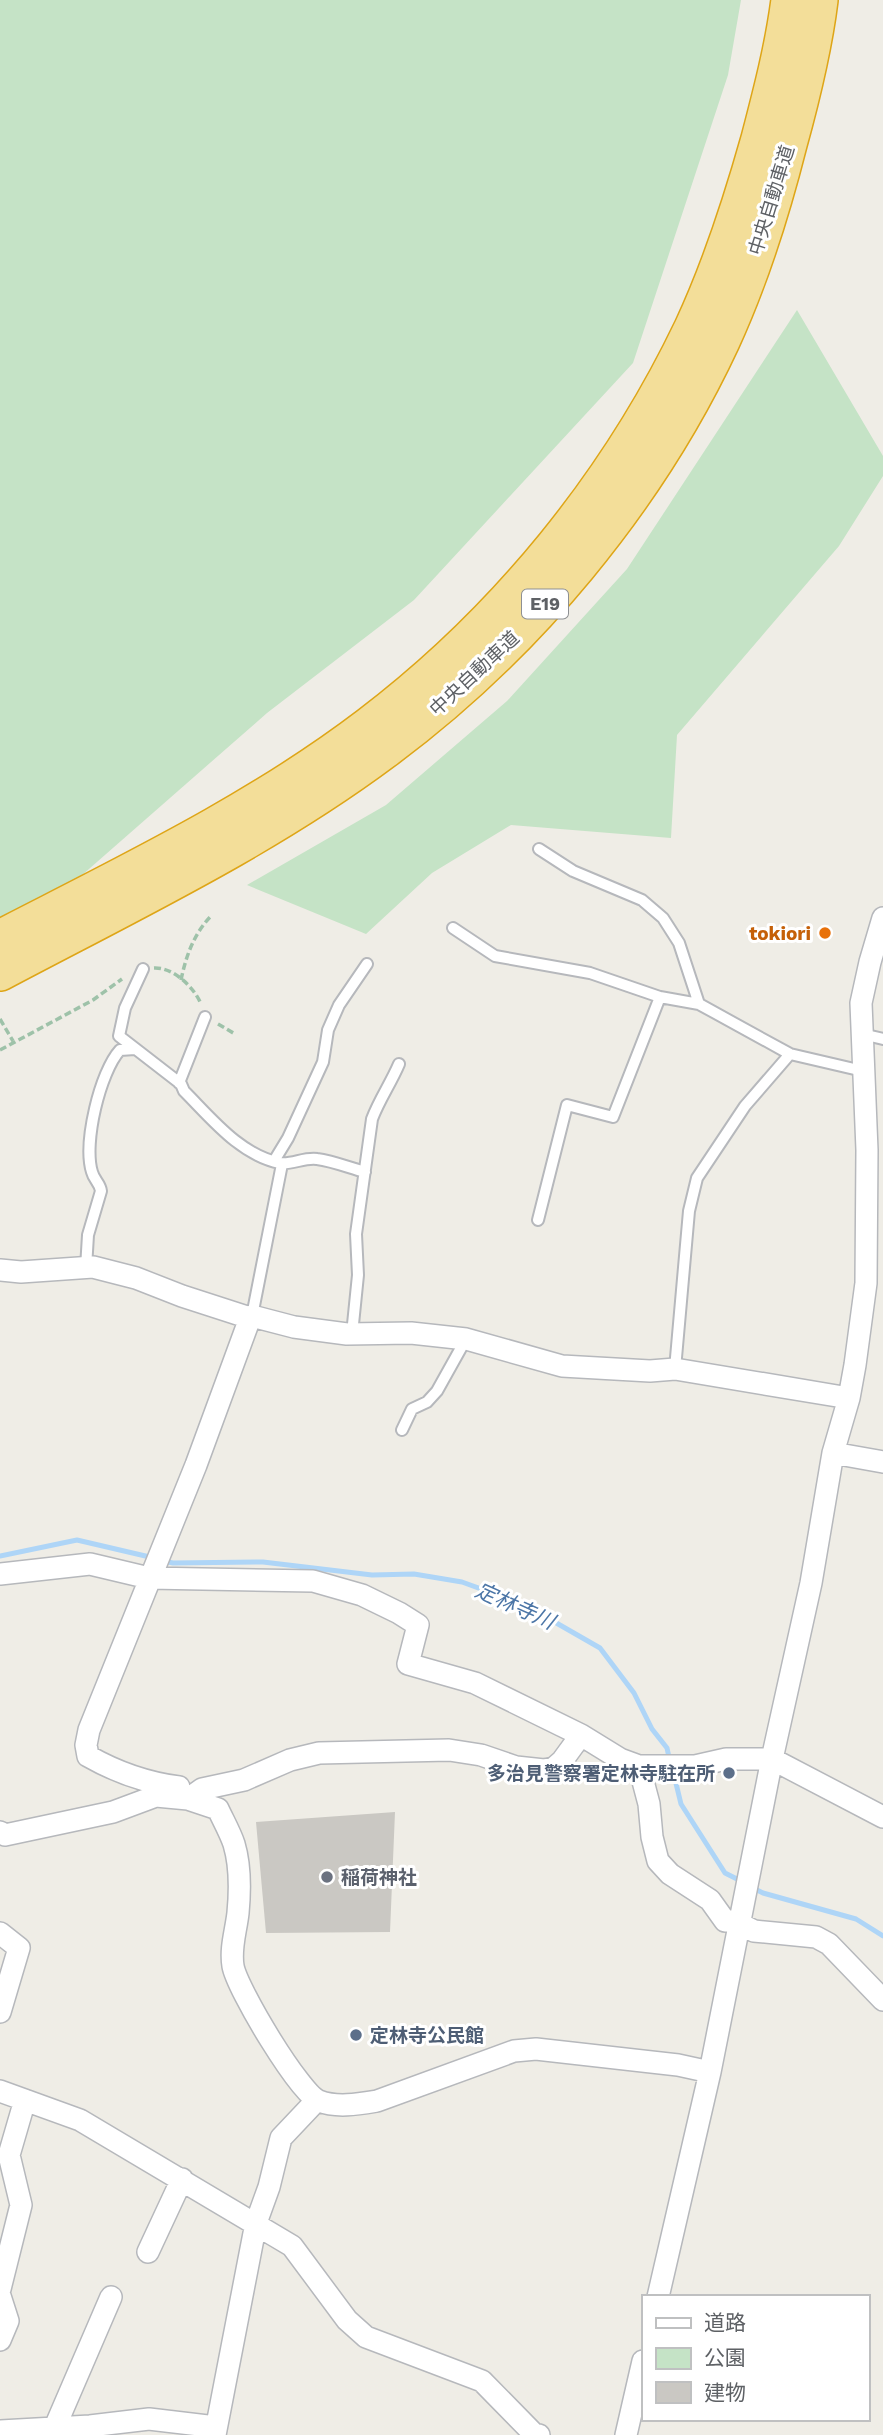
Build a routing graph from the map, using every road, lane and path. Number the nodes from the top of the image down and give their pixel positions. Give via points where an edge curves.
1 (804, 5) edge
2 (539, 849) dead end
3 (212, 915) dead end
4 (883, 918) edge
5 (453, 928) dead end
6 (0, 939) edge
7 (876, 962) edge
8 (367, 964) dead end
9 (143, 969) dead end
10 (0, 972) edge
11 (181, 980) dead end
12 (660, 997) junction
13 (699, 1004) junction
14 (205, 1017) dead end
15 (0, 1019) edge
16 (862, 1034) junction
17 (883, 1039) edge
18 (13, 1041) dead end
19 (135, 1049) junction
20 (790, 1054) junction
21 (399, 1064) dead end
22 (863, 1071) junction
23 (179, 1083) junction
24 (278, 1162) junction
25 (365, 1172) junction
26 (538, 1220) dead end
27 (86, 1268) junction
28 (0, 1270) edge
29 (251, 1317) junction
30 (352, 1334) junction
31 (466, 1339) junction
32 (675, 1369) junction
33 (849, 1398) junction
34 (402, 1430) dead end
35 (833, 1453) junction
36 (883, 1462) edge
37 (0, 1574) edge
38 (149, 1578) junction
39 (581, 1735) junction
40 (772, 1759) junction
41 (639, 1766) junction
42 (192, 1796) junction
43 (883, 1817) edge
44 (0, 1832) edge
45 (740, 1924) junction
46 (0, 1933) edge
47 (881, 1989) edge
48 (0, 2012) edge
49 (710, 2072) junction
50 (0, 2091) edge
51 (25, 2100) junction
52 (316, 2101) junction
53 (182, 2179) junction
54 (256, 2223) junction
55 (148, 2252) dead end
56 (0, 2289) edge
57 (658, 2295) edge
58 (0, 2296) edge
59 (111, 2297) dead end
60 (0, 2340) edge
61 (642, 2365) edge
62 (55, 2427) junction
63 (0, 2431) edge
64 (90, 2431) edge
65 (216, 2431) edge
66 (540, 2435) edge
67 (626, 2435) edge

1 - 6 highway, 中央自動車道 / E19 via 775,81 724,253 693,328 615,463 528,578 427,679 311,766 207,830
1 - 10 highway, 中央自動車道 / E19 via 804,87 753,261 721,341 641,480 552,597 446,702 325,793 200,867
2 - 13 lane via 573,872 642,900 663,918 680,943
3 - 11 path via 194,940
4 - 7 street
5 - 12 lane via 495,956 590,973
7 - 16 street via 861,1003
8 - 24 lane via 338,1005 323,1062
9 - 19 lane via 118,1036
12 - 13 lane
12 - 26 lane via 613,1117 567,1105
13 - 20 lane
14 - 23 lane
15 - 18 path
16 - 17 lane
16 - 22 street
19 - 23 lane
19 - 27 lane via 120,1050 113,1057 92,1126 91,1171 101,1191 88,1235
20 - 22 lane
20 - 32 lane via 745,1106 697,1178
21 - 25 lane via 372,1119
22 - 33 street via 866,1283
23 - 24 lane via 231,1137 261,1157
24 - 25 lane via 317,1159
24 - 29 lane
25 - 30 lane via 356,1234 358,1276
27 - 28 street
27 - 29 street via 136,1278
29 - 30 street
29 - 38 street
30 - 31 street via 411,1333
31 - 32 street via 562,1366
31 - 34 lane via 437,1391 412,1409
32 - 33 street
33 - 35 street
35 - 36 street
35 - 40 street via 811,1583
37 - 38 street via 90,1564
38 - 39 street via 313,1581 362,1595 418,1625 408,1664 475,1683
38 - 42 street via 89,1730 88,1756 124,1773 186,1787
39 - 41 street
39 - 42 street via 562,1761 544,1770 449,1750 319,1753
40 - 41 street
40 - 43 street
40 - 45 street
41 - 45 street via 658,1861 710,1900 725,1921
42 - 44 street via 156,1796 76,1821 5,1835
42 - 52 street via 218,1809 234,1844 238,1912 233,1966 237,1979 275,2046
45 - 47 street via 754,1931 816,1937
45 - 49 street
46 - 48 street via 19,1948
49 - 52 street via 536,2049 513,2051 377,2101
49 - 57 street
50 - 51 street
51 - 53 street via 80,2120
51 - 56 street via 9,2155 20,2205
52 - 54 street via 282,2138
53 - 54 street
53 - 55 street
54 - 65 street
54 - 66 street via 292,2246 347,2320 366,2337 482,2381
58 - 60 street via 8,2321
59 - 62 street
61 - 67 street
62 - 63 street
62 - 64 street
64 - 65 street via 149,2419

